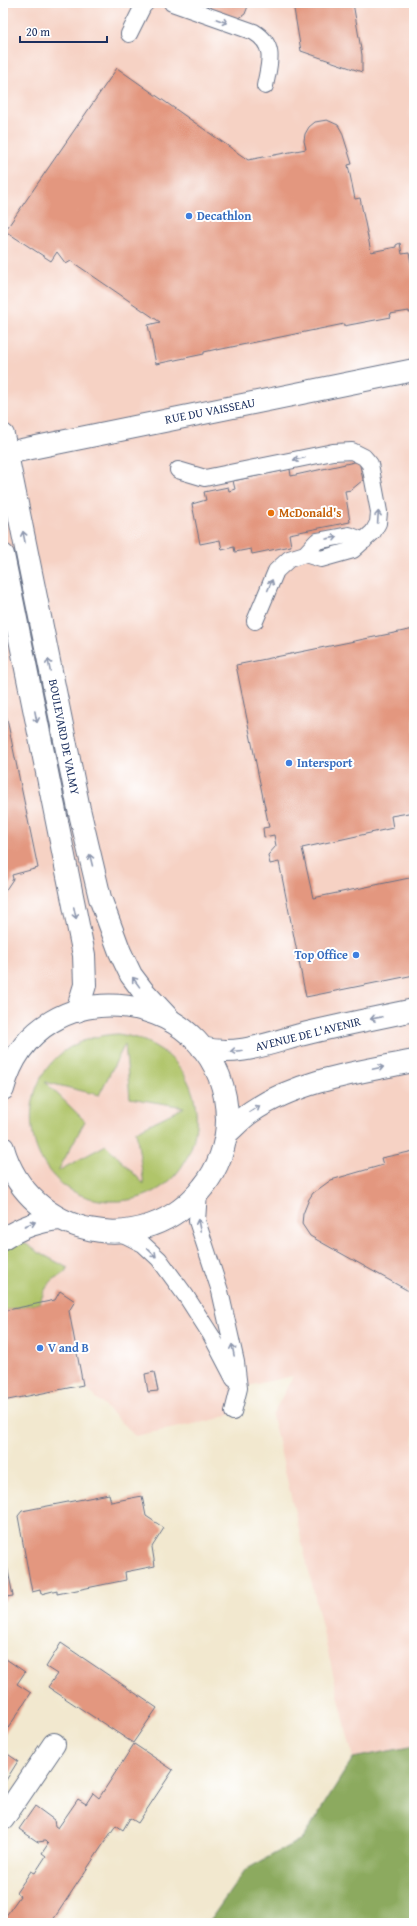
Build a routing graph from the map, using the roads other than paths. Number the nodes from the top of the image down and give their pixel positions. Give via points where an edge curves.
1 (146, 3) edge
2 (172, 3) edge
3 (129, 34) dead end
4 (265, 86) dead end
5 (413, 374) edge
6 (5, 444) edge
7 (178, 470) dead end
8 (3, 555) edge
9 (255, 622) dead end
10 (414, 1010) edge
11 (77, 1011) junction
12 (171, 1021) junction
13 (202, 1048) junction
14 (414, 1061) edge
15 (3, 1089) edge
16 (226, 1134) junction
17 (4, 1158) edge
18 (200, 1192) junction
19 (60, 1219) junction
20 (119, 1232) junction
21 (3, 1239) edge
22 (239, 1388) junction
23 (233, 1412) dead end
24 (54, 1744) dead end
25 (3, 1818) edge

1 - 3 lane
2 -> 4 lane via 262,37 270,50
5 - 6 street, RUE DU VAISSEAU
12 -> 6 street, BOULEVARD DE VALMY via 142,991 131,975 100,898 79,809
9 -> 7 lane via 276,571 289,560 305,554 321,560 353,550 378,523 379,512 370,464 364,457 352,451 333,452 205,478
8 -> 11 street, BOULEVARD DE VALMY via 84,955 85,985
10 -> 13 street, AVENUE DE L'AVENIR via 311,1032 242,1051 219,1052
11 - 12 street via 104,1005 125,1005 146,1010
11 - 15 street via 44,1028 25,1046 12,1065
12 - 13 street
13 - 16 street via 221,1083 226,1108
16 -> 14 street via 249,1113 283,1094 321,1082
16 - 18 street via 214,1171
17 - 19 street via 27,1193
18 - 20 street via 180,1210 158,1224
22 -> 18 lane via 236,1362 220,1291 197,1221
19 - 20 street via 95,1231
21 -> 19 street via 34,1222
20 -> 22 lane via 143,1244 159,1259 211,1335
22 - 23 lane
24 - 25 street

